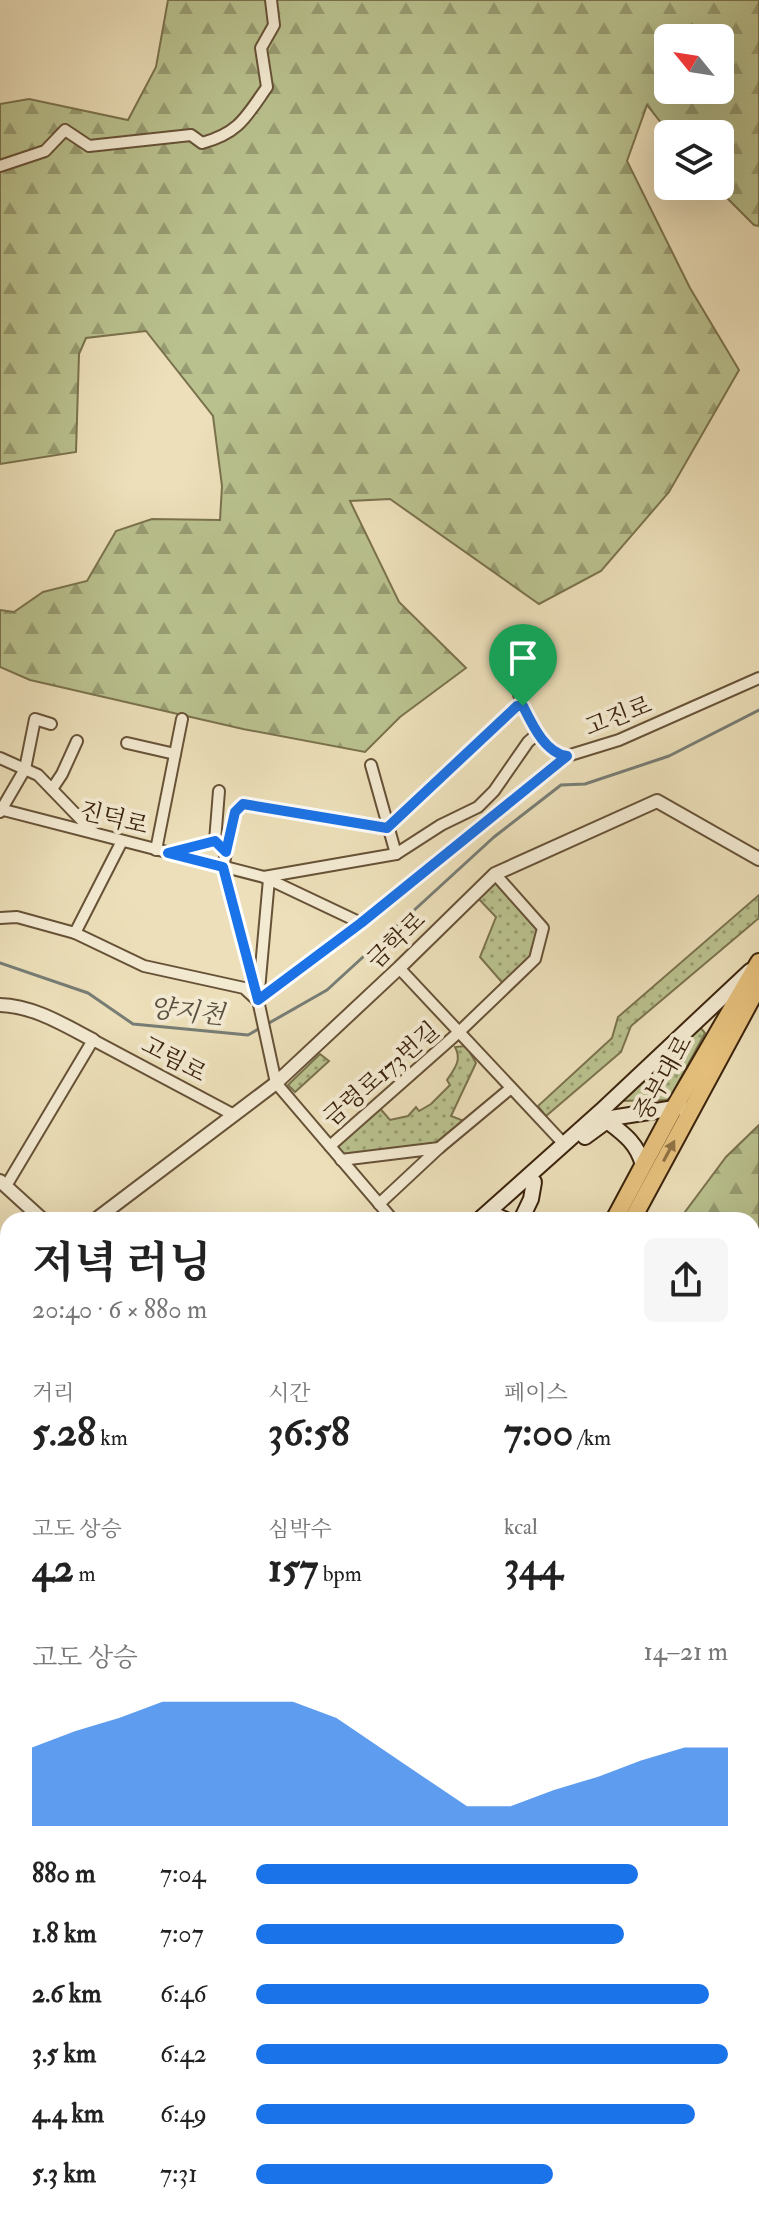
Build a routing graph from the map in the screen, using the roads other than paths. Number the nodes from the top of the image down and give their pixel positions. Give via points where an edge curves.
1 (271, 0) edge
2 (0, 166) edge
3 (500, 654) dead end
4 (759, 678) edge
5 (523, 706) junction
6 (182, 719) dead end
7 (51, 724) dead end
8 (537, 734) junction
9 (77, 741) dead end
10 (127, 743) dead end
11 (175, 754) junction
12 (567, 756) junction
13 (0, 758) edge
14 (371, 765) dead end
15 (25, 769) junction
16 (52, 789) junction
17 (219, 791) dead end
18 (0, 811) edge
19 (387, 828) junction
20 (95, 834) junction
21 (122, 841) junction
22 (215, 841) junction
23 (156, 850) junction
24 (226, 852) junction
25 (168, 853) junction
26 (396, 854) junction
27 (759, 859) edge
28 (223, 867) junction
29 (495, 874) junction
30 (266, 878) junction
31 (0, 918) edge
32 (361, 923) junction
33 (75, 933) junction
34 (759, 962) edge
35 (399, 968) junction
36 (759, 985) edge
37 (258, 1004) junction
38 (0, 1005) edge
39 (459, 1032) junction
40 (93, 1040) junction
41 (275, 1078) junction
42 (511, 1088) junction
43 (693, 1105) junction
44 (674, 1108) junction
45 (234, 1115) junction
46 (603, 1124) junction
47 (564, 1144) junction
48 (330, 1146) junction
49 (439, 1148) junction
50 (341, 1160) junction
51 (643, 1165) junction
52 (534, 1182) junction
53 (3, 1183) edge
54 (379, 1204) junction
55 (34, 1212) edge
56 (106, 1212) edge
57 (386, 1212) edge
58 (488, 1212) edge
59 (506, 1212) edge
60 (525, 1212) edge
61 (618, 1212) edge
62 (636, 1212) edge

1 - 2 street via 274,25 261,48 267,87 244,120 224,137 202,143 191,135 89,146 65,130 45,151
3 - 5 street
4 - 12 street, 고진로 via 619,740
5 - 8 street
5 - 19 street via 517,706
6 - 11 street
7 - 15 street via 35,719
8 - 12 street
8 - 26 street via 478,807
9 - 16 street
10 - 11 street
11 - 23 street
12 - 32 street, 고진로
13 - 15 street
14 - 19 street
15 - 16 street
15 - 18 street
16 - 20 street
17 - 22 street
18 - 20 street, 진덕로
19 - 24 street via 243,804 235,812
19 - 26 street
20 - 21 street, 진덕로
21 - 23 street, 진덕로
21 - 33 street
22 - 24 street
22 - 25 street
23 - 25 street, 진덕로
24 - 28 street
25 - 28 street, 진덕로
26 - 30 street, 진덕로
27 - 29 street, 금학로 via 657,801
28 - 30 street, 진덕로
28 - 37 street
29 - 35 street, 금학로
29 - 39 street, 금령로173번길 via 543,928 535,959
30 - 32 street, 진덕로
30 - 37 street
31 - 33 street via 17,917
32 - 37 street, 고진로
33 - 37 street via 144,966 244,988
34 - 44 main road, 중부대로
34 - 47 main road
35 - 39 street
35 - 41 street, 금학로
36 - 43 main road, 중부대로
37 - 41 street
38 - 40 street, 고림로 via 47,1017
39 - 42 street
39 - 48 street, 금령로173번길
40 - 45 street, 고림로
40 - 53 street
41 - 45 street, 금학로
41 - 48 street, 금령로173번길
42 - 47 street
42 - 49 street
43 - 44 main road
62 -> 43 main road, 중부대로
44 - 46 main road via 632,1113
44 - 51 main road, 중부대로
45 - 56 street, 금학로
46 - 51 main road
46 - 52 main road
47 - 58 main road
48 - 50 street, 금령로173번길
49 - 50 street, 금령로173번길
49 - 54 street
50 - 54 street, 금령로173번길
51 - 61 main road, 중부대로
52 - 59 main road
52 - 60 main road
53 - 55 street
54 - 57 street, 금령로173번길

